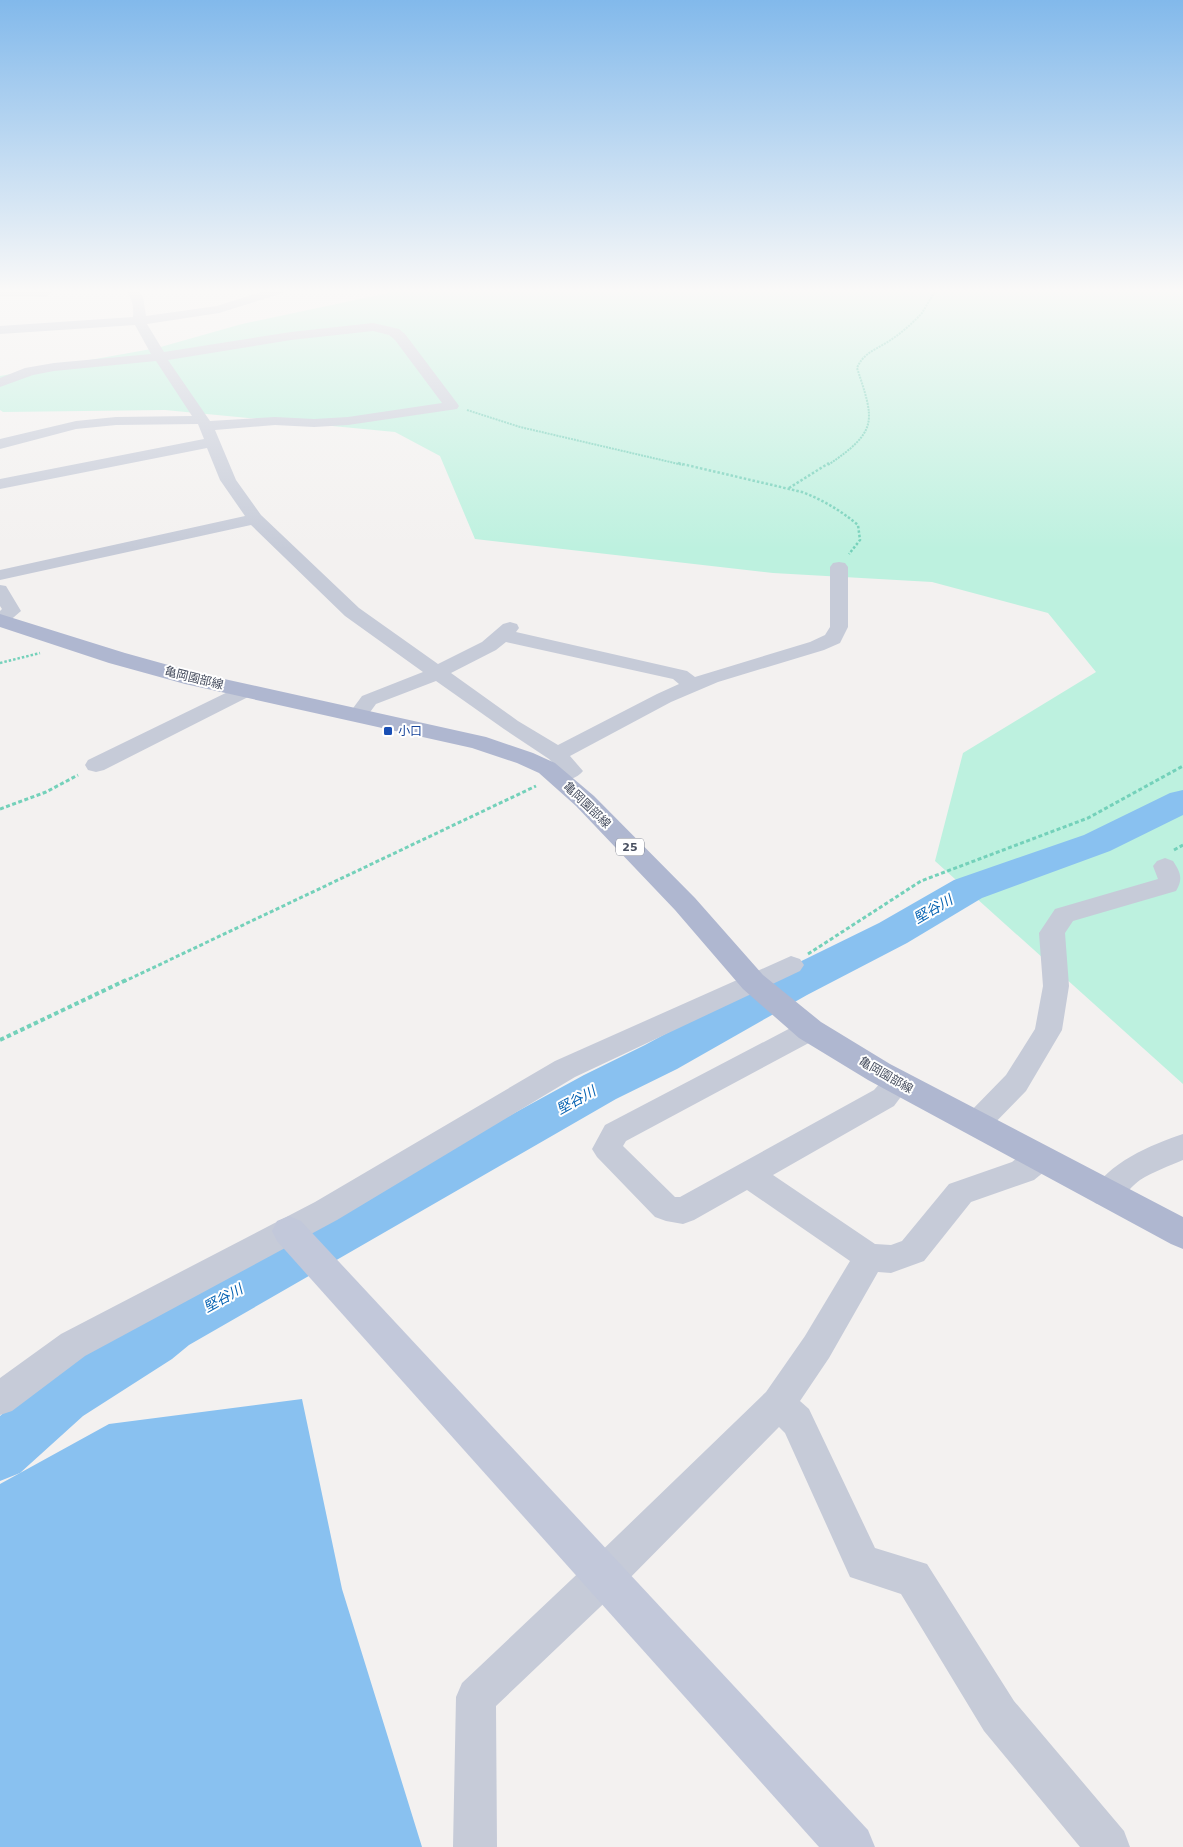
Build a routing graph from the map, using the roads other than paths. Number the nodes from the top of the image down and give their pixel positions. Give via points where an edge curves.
1 (17, 376) edge
2 (172, 376) edge
3 (429, 376) edge
4 (0, 383) edge
5 (207, 430) junction
6 (0, 444) edge
7 (0, 484) edge
8 (255, 519) junction
9 (839, 567) road end
10 (0, 575) edge
11 (0, 590) edge
12 (0, 619) edge
13 (438, 673) junction
14 (694, 686) junction
15 (245, 691) junction
16 (358, 715) junction
17 (96, 765) road end
18 (557, 765) junction
19 (1165, 866) dead end
20 (790, 965) road end
21 (753, 982) junction
22 (810, 1030) junction
23 (898, 1082) junction
24 (976, 1124) junction
25 (1183, 1146) edge
26 (1039, 1158) junction
27 (749, 1175) junction
28 (1106, 1194) junction
29 (289, 1231) junction
30 (1183, 1234) edge
31 (869, 1257) junction
32 (0, 1399) edge
33 (778, 1404) junction
34 (604, 1576) junction
35 (475, 1847) edge
36 (852, 1847) edge
37 (1108, 1847) edge

1 - 4 street
2 - 5 street
3 - 5 street via 452,406 348,422 275,420
5 - 6 street via 116,422 76,425
5 - 7 street
5 - 8 street via 228,480
8 - 10 street
8 - 13 street via 352,612
9 - 14 street via 839,627 833,639
11 - 12 street via 12,611
12 - 15 main road, 亀岡園部線 / 25 via 174,674
13 - 14 street via 489,646 506,632 680,675
13 - 16 street via 369,700
13 - 18 street via 511,725
14 - 18 street via 664,698
15 - 16 main road, 亀岡園部線 / 25
15 - 17 street
16 - 18 main road, 亀岡園部線 / 25 via 478,742 547,768
18 - 21 main road, 亀岡園部線 / 25 via 585,801 686,904
19 - 24 street via 1172,880 1168,886 1064,915 1052,934 1056,986 1048,1030 1016,1082
20 - 21 street
21 - 22 main road, 亀岡園部線 / 25
21 - 29 street via 565,1069
22 - 23 main road, 亀岡園部線 / 25
22 - 27 street via 615,1133 607,1149 666,1208 683,1211
23 - 24 main road, 亀岡園部線 / 25
23 - 27 street via 884,1098
24 - 26 main road, 亀岡園部線 / 25
25 - 28 street via 1129,1172
26 - 28 main road, 亀岡園部線 / 25
26 - 31 street via 1023,1171 960,1193 913,1250 892,1259
27 - 31 street
28 - 30 main road, 亀岡園部線 / 25
29 - 32 street via 73,1345
29 - 34 street
31 - 33 street
33 - 34 street
33 - 37 street via 797,1421 863,1564 913,1578 999,1716
34 - 35 street via 476,1697
34 - 36 street

